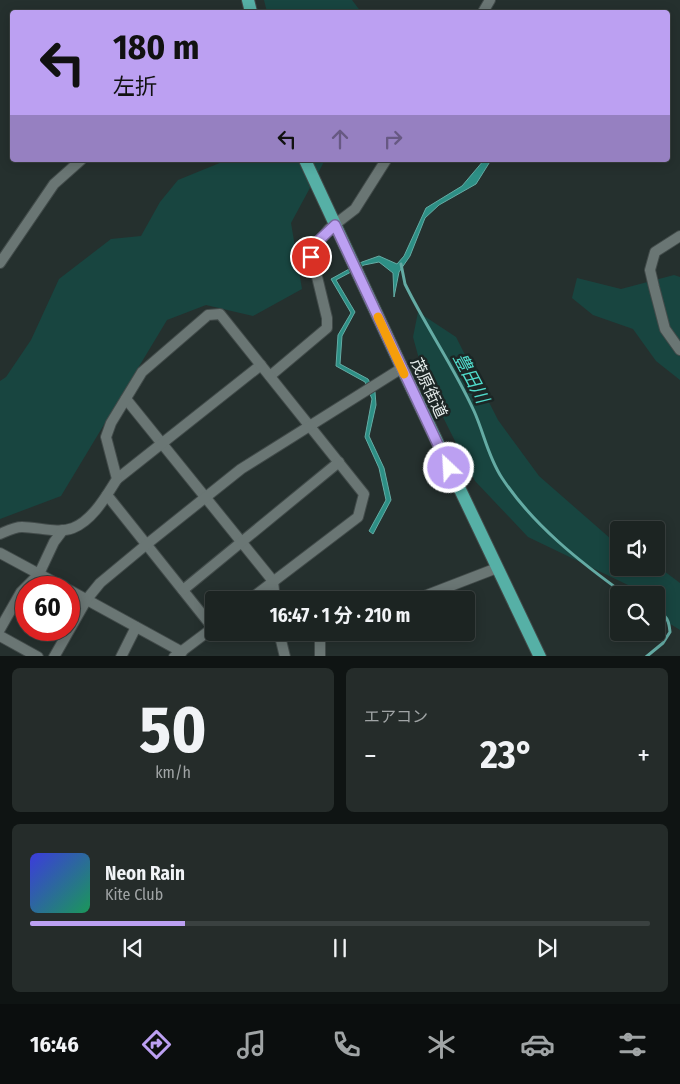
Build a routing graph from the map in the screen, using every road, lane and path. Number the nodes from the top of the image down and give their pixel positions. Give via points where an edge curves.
1 (79, 162) edge
2 (306, 162) edge
3 (385, 162) edge
4 (335, 225) junction
5 (680, 236) edge
6 (0, 263) edge
7 (680, 350) edge
8 (261, 365) junction
9 (402, 368) junction
10 (270, 376) junction
11 (126, 399) junction
12 (310, 425) junction
13 (164, 444) junction
14 (339, 462) junction
15 (117, 479) junction
16 (107, 494) junction
17 (205, 497) junction
18 (64, 530) junction
19 (0, 534) edge
20 (243, 541) junction
21 (147, 544) junction
22 (0, 553) edge
23 (497, 568) junction
24 (39, 574) junction
25 (43, 576) edge
26 (273, 581) junction
27 (183, 590) junction
28 (260, 591) edge
29 (274, 591) edge
30 (437, 591) edge
31 (80, 596) edge
32 (87, 599) junction
33 (205, 618) edge
34 (136, 627) junction
35 (0, 629) edge
36 (205, 634) edge
37 (0, 636) edge
38 (281, 641) edge
39 (320, 641) edge
40 (178, 654) edge
41 (38, 656) edge
42 (54, 656) edge
43 (121, 656) edge
44 (285, 656) edge
45 (320, 656) edge
46 (540, 656) edge

1 - 6 street via 54,184
2 - 4 main road, 茂原街道
3 - 4 street via 354,209
4 - 9 main road, 茂原街道
4 - 10 street via 311,252 327,318 326,328
5 - 7 street via 655,252 650,270 665,329
8 - 10 street
8 - 11 street via 220,314 208,315 142,372
8 - 13 street
9 - 12 street
9 - 23 main road, 茂原街道
10 - 12 street
11 - 13 street
11 - 15 street via 106,437
12 - 14 street
12 - 17 street via 241,469
13 - 15 street
13 - 17 street
14 - 20 street
14 - 26 street via 364,494 358,517
15 - 16 street
16 - 18 street via 83,522
16 - 21 street
17 - 20 street
17 - 21 street
18 - 19 street via 22,527
18 - 24 street via 54,542
20 - 26 street
20 - 27 street
21 - 27 street
21 - 32 street via 100,583
22 - 24 street
23 - 30 street
23 - 46 main road, 茂原街道
24 - 25 street
24 - 35 street via 21,592
26 - 28 street
26 - 29 street
27 - 33 street
31 - 32 street
32 - 34 street
32 - 42 street
34 - 40 street
34 - 43 street
36 - 40 street
37 - 41 street
38 - 44 street
39 - 45 street

